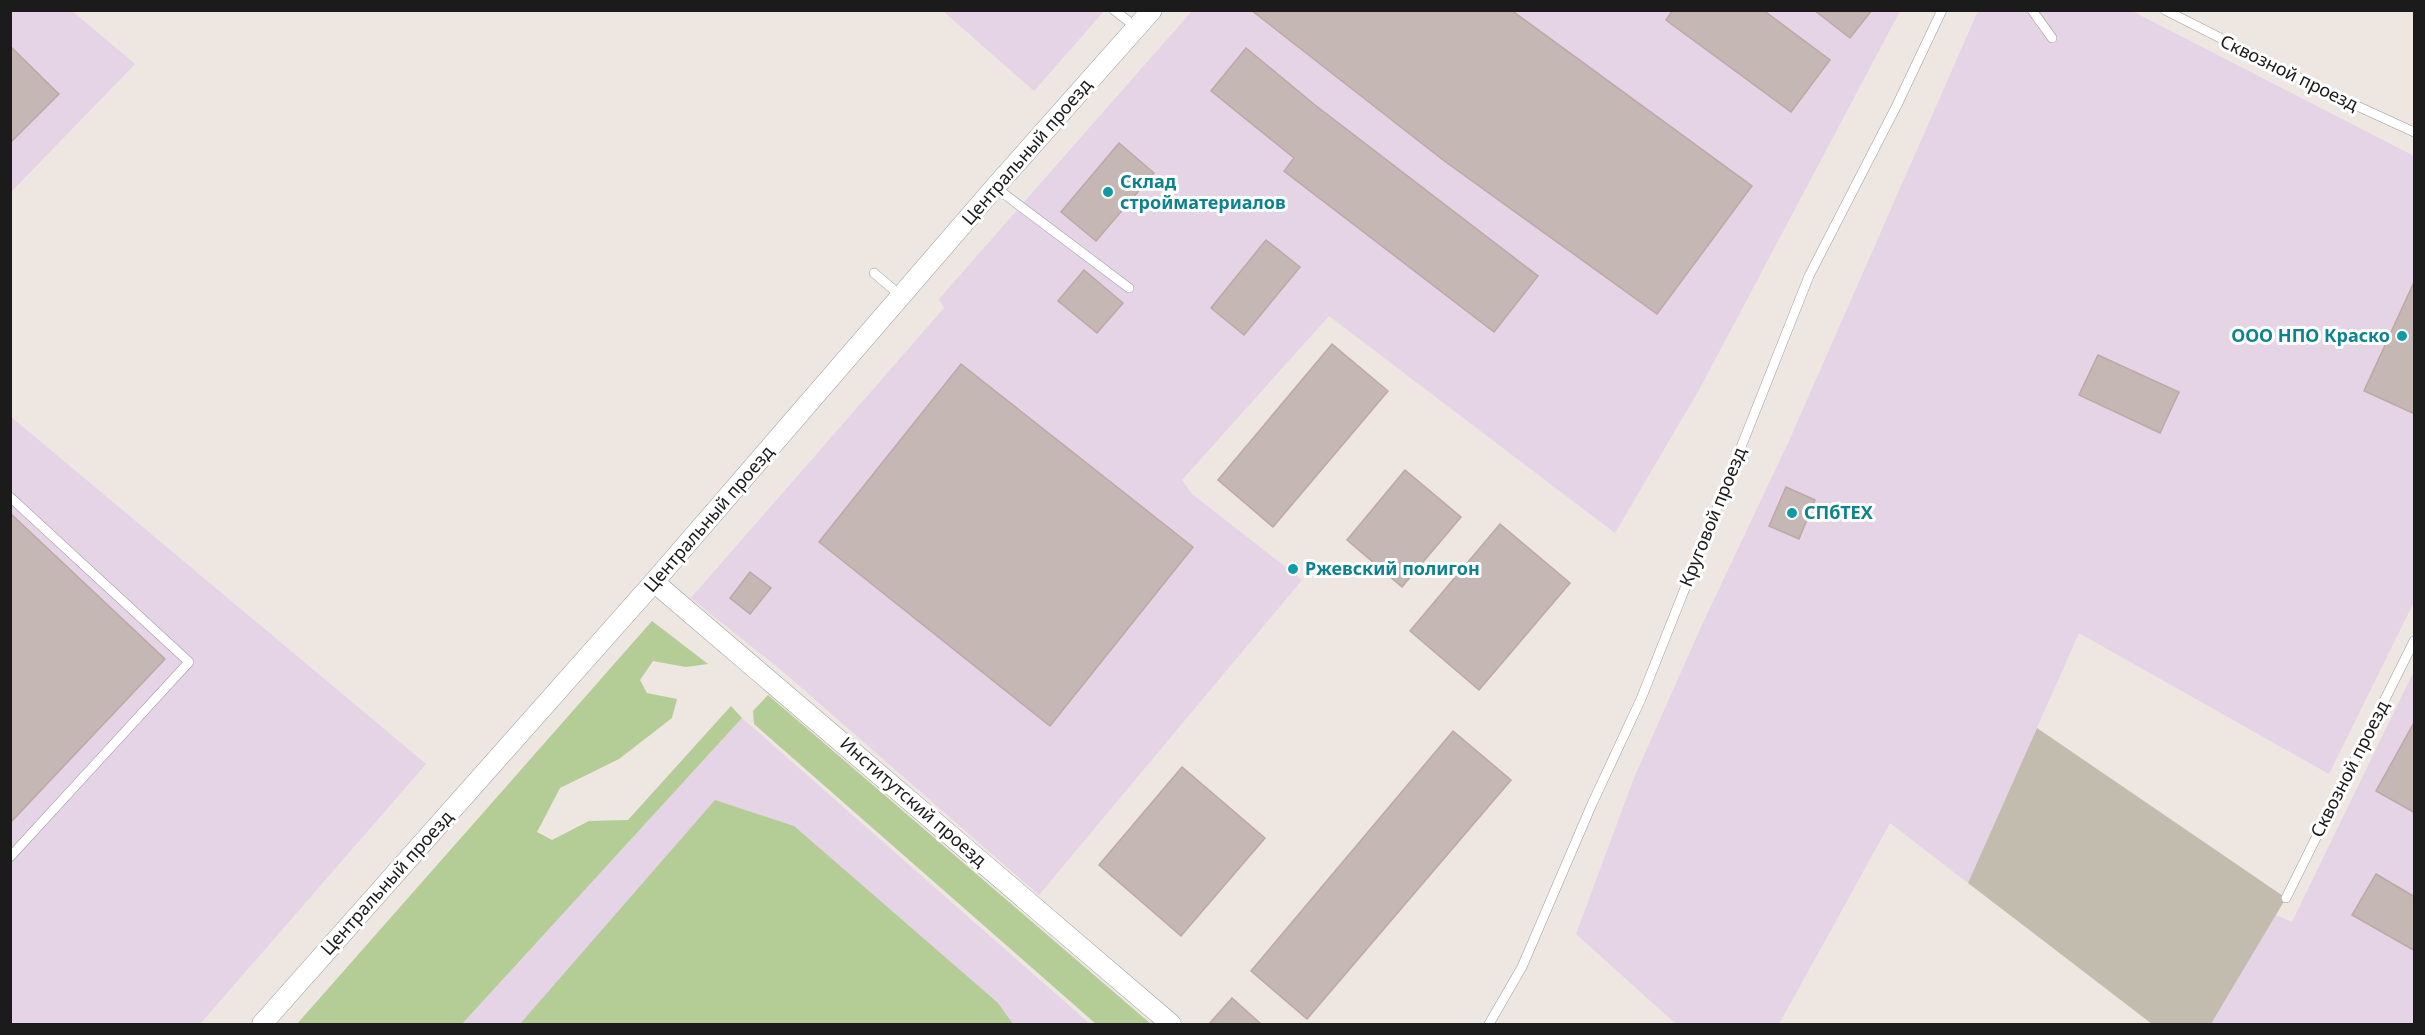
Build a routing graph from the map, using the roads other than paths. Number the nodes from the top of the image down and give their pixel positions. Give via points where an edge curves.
1 (1114, 10) edge
2 (1152, 10) edge
3 (1942, 10) edge
4 (2032, 10) edge
5 (2164, 10) edge
6 (1137, 28) junction
7 (2052, 38) dead end
8 (2415, 132) edge
9 (995, 187) junction
10 (874, 273) dead end
11 (1129, 288) dead end
12 (900, 297) junction
13 (10, 497) edge
14 (654, 582) junction
15 (2415, 641) edge
16 (10, 857) edge
17 (2286, 898) dead end
18 (262, 1024) edge
19 (1171, 1024) edge
20 (1489, 1024) edge

1 - 6 lane
2 - 6 street, Центральный проезд
3 - 20 lane, Круговой проезд via 1809,276 1641,699 1522,967
4 - 7 lane
5 - 8 lane, Сквозной проезд via 2332,95
6 - 9 street, Центральный проезд
9 - 11 lane
9 - 12 street, Центральный проезд
10 - 12 lane
12 - 14 street, Центральный проезд
13 - 16 lane via 189,662
14 - 18 street, Центральный проезд
14 - 19 street, Институтский проезд via 1108,962
15 - 17 lane, Сквозной проезд

